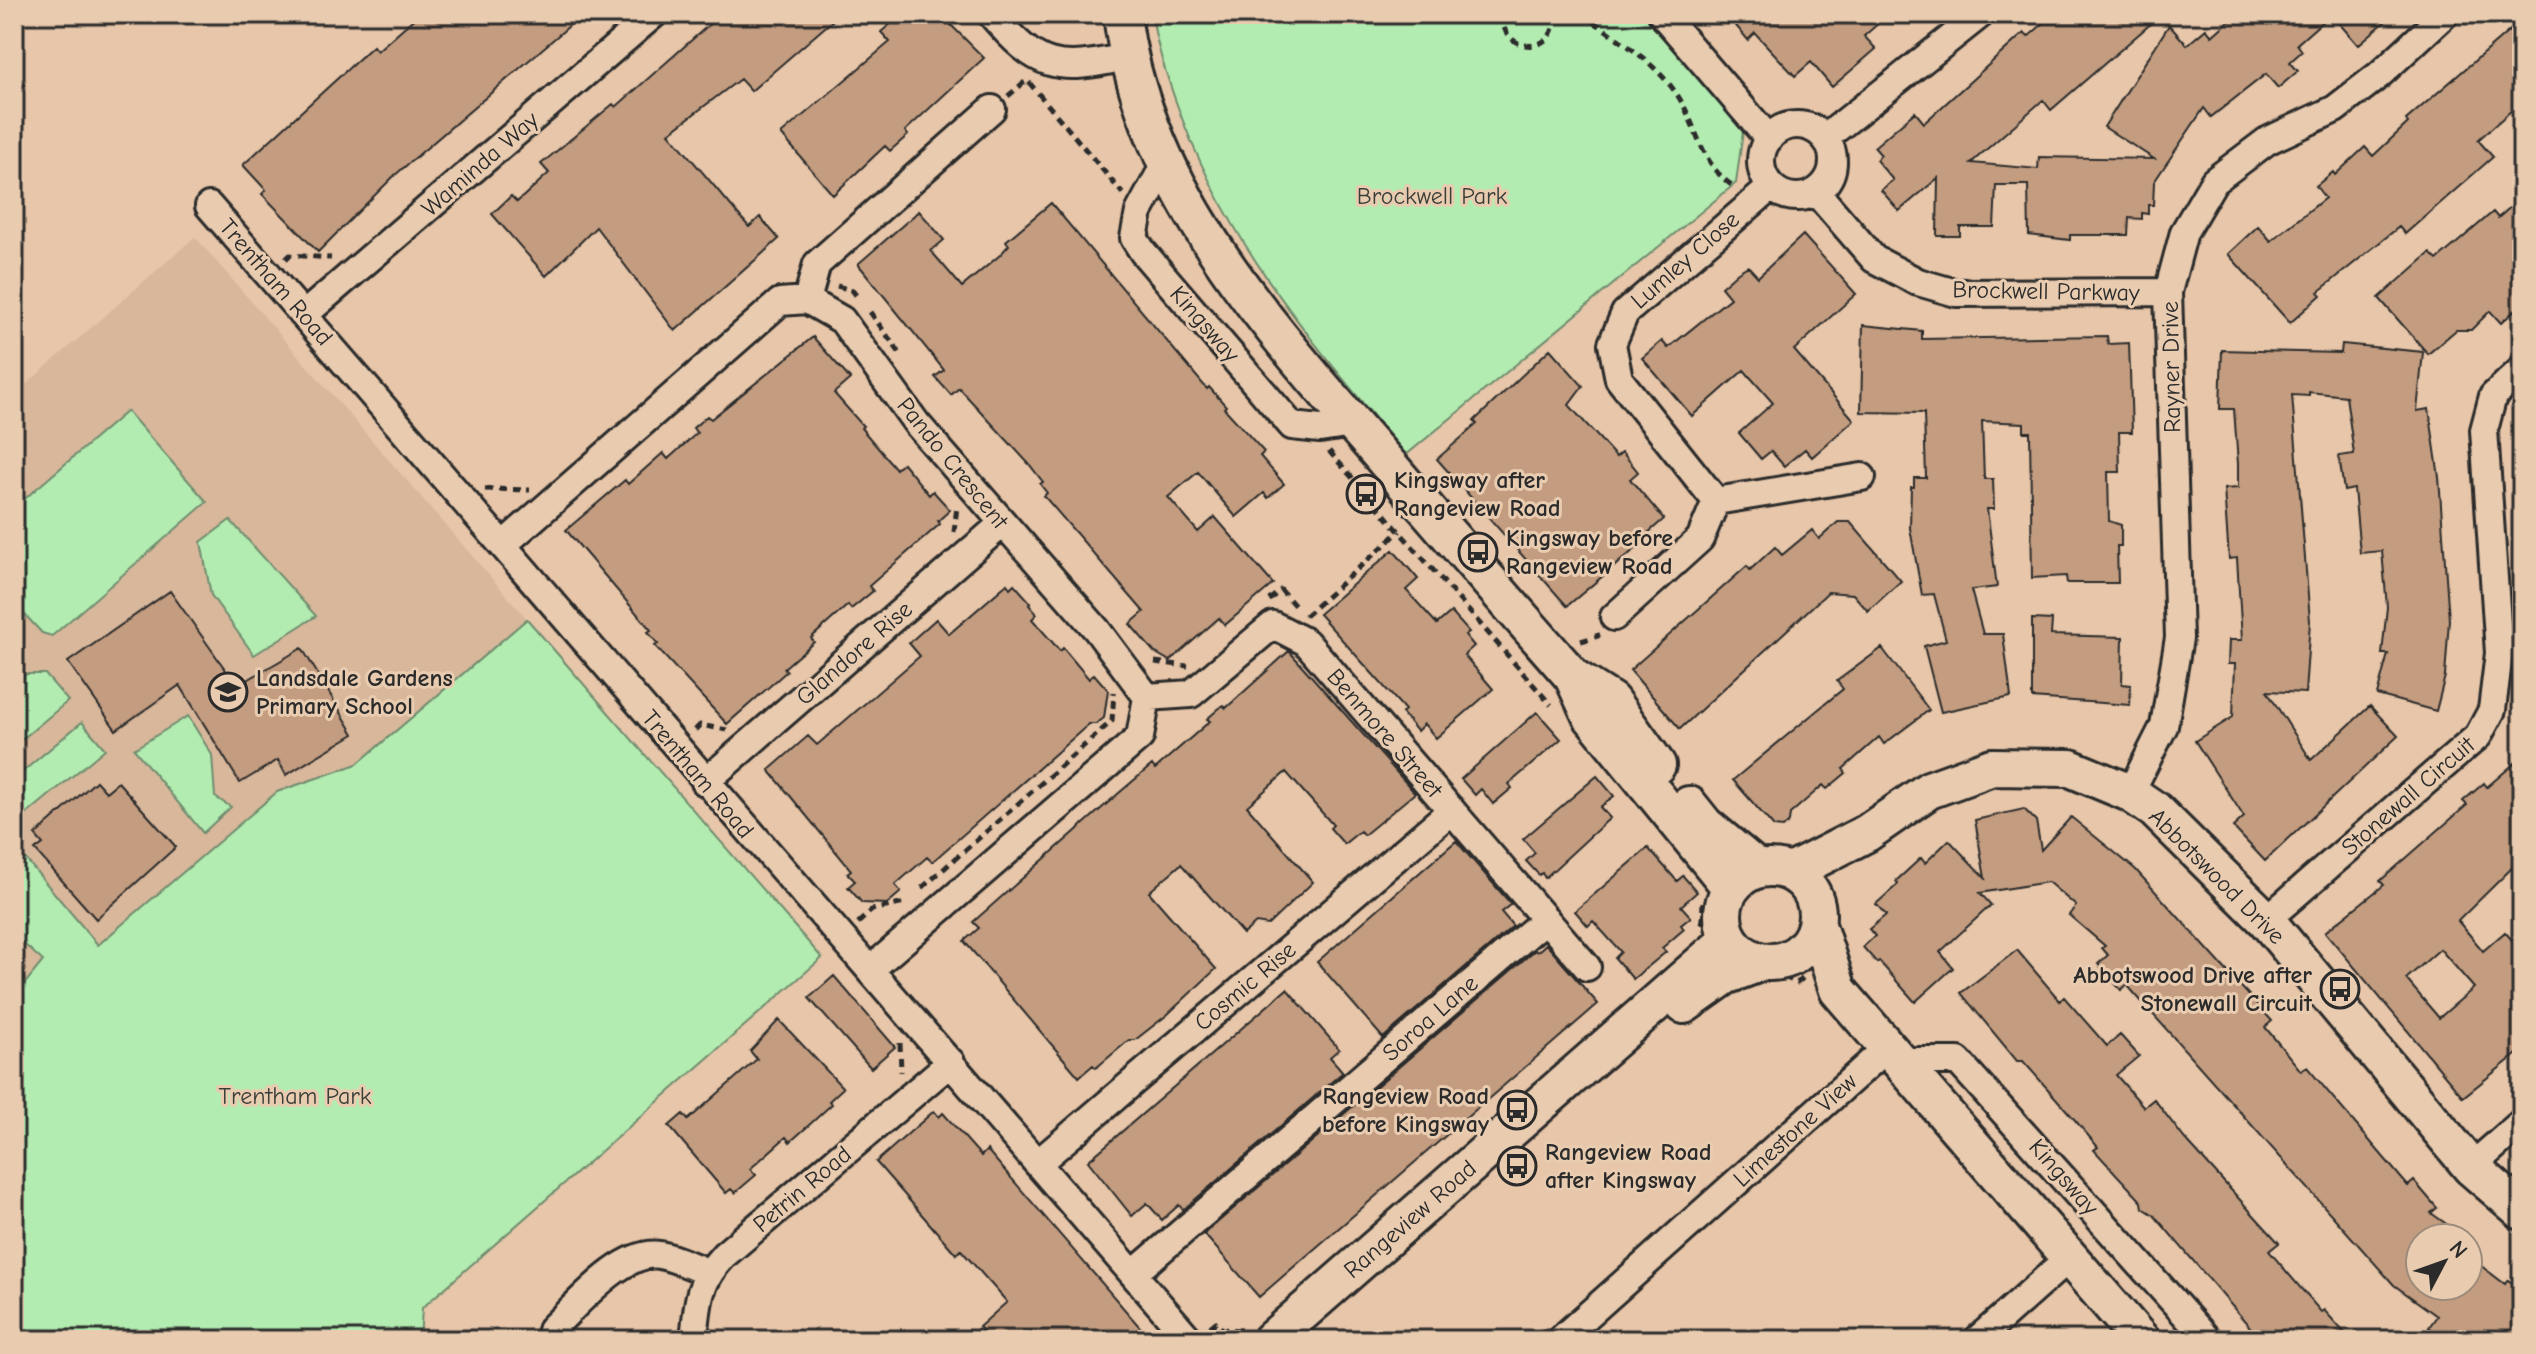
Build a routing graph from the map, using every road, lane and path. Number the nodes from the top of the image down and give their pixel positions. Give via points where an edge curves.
1 (654, 14) edge
2 (991, 14) edge
3 (1122, 14) edge
4 (1502, 14) edge
5 (1554, 14) edge
6 (1582, 14) edge
7 (1662, 14) edge
8 (1981, 14) edge
9 (2445, 14) edge
10 (1127, 57) junction
11 (992, 109) joint
12 (1825, 138) junction
13 (1769, 139) junction
14 (1166, 162) junction
15 (1733, 186) dead end
16 (1771, 187) junction
17 (1816, 192) junction
18 (209, 206) dead end
19 (1139, 212) junction
20 (2168, 292) junction
21 (807, 300) junction
22 (305, 314) junction
23 (2522, 369) edge
24 (1337, 426) junction
25 (1862, 477) dead end
26 (1716, 501) junction
27 (1002, 524) junction
28 (1400, 531) dead end
29 (503, 545) junction
30 (1614, 617) dead end
31 (1128, 672) junction
32 (1147, 697) junction
33 (705, 782) junction
34 (2130, 793) junction
35 (1452, 810) junction
36 (1867, 833) junction
37 (1760, 876) junction
38 (1817, 913) junction
39 (1546, 919) junction
40 (2266, 920) junction
41 (842, 938) junction
42 (1729, 939) junction
43 (1587, 967) dead end
44 (871, 969) junction
45 (1792, 972) junction
46 (1892, 1055) junction
47 (951, 1062) junction
48 (1554, 1106) junction
49 (2522, 1122) edge
50 (1038, 1163) junction
51 (2471, 1167) junction
52 (2522, 1211) edge
53 (2069, 1258) junction
54 (708, 1272) junction
55 (1133, 1274) junction
56 (548, 1340) edge
57 (694, 1340) edge
58 (1190, 1340) edge
59 (1271, 1340) edge
60 (1300, 1340) edge
61 (1560, 1340) edge
62 (1977, 1340) edge
63 (2141, 1340) edge
64 (2208, 1340) edge

1 - 22 street, Waminda Way
2 - 10 street via 1020,48 1043,60 1066,67
3 - 10 street, Kingsway
4 - 5 path via 1510,38 1528,48 1550,36
6 - 15 path via 1642,58 1675,92 1711,164
7 - 13 street
8 - 12 street
9 - 20 street, Rayner Drive via 2335,109 2267,141 2214,181 2184,232
10 - 14 street, Kingsway via 1140,104
11 - 19 path via 1027,80
11 - 21 street via 817,264
12 - 13 street via 1799,126
12 - 17 street via 1833,165
13 - 16 street via 1761,165
14 - 19 street
14 - 24 street, Kingsway via 1203,230
16 - 17 street via 1800,198
16 - 26 street, Lumley Close via 1625,313 1612,344 1619,379
17 - 20 street, Brockwell Parkway via 1874,259 1918,282 1956,293
18 - 22 street, Trentham Road
19 - 24 street, Kingsway via 1134,238 1143,252 1292,426
20 - 34 street, Rayner Drive via 2179,638 2164,726
21 - 27 street, Pando Crescent via 842,320 917,424
21 - 29 street via 780,302
22 - 29 street, Trentham Road
23 - 40 street, Stonewall Circuit via 2493,396 2484,430 2499,653 2492,710 2478,736
24 - 28 path via 1325,447
24 - 37 street, Kingsway via 1573,677 1611,701 1705,825
25 - 26 street
26 - 30 street via 1700,539
27 - 31 street, Pando Crescent
27 - 33 street, Glandore Rise
29 - 33 street, Trentham Road
31 - 32 street
31 - 41 path via 1114,685 1112,721 901,906 872,910
32 - 35 street, Benmore Street via 1191,694 1273,625 1306,642
32 - 44 street via 1140,737
33 - 41 street, Trentham Road
34 - 36 street, Abbotswood Drive via 2070,768 1992,767 1929,790
34 - 40 street, Abbotswood Drive via 2155,810
35 - 39 street, Benmore Street
35 - 50 street, Cosmic Rise
36 - 37 street, Abbotswood Drive
36 - 38 street, Abbotswood Drive
37 - 38 street, Kingsway via 1807,885
37 - 42 street via 1723,907
38 - 45 street, Kingsway
38 - 45 street, Abbotswood Drive via 1810,941
39 - 43 street, Benmore Street
39 - 55 street, Soroa Lane
40 - 51 street, Abbotswood Drive
41 - 44 street, Trentham Road
42 - 45 street via 1743,954
42 - 48 street, Rangeview Road
44 - 47 street, Trentham Road
45 - 46 street, Kingsway
45 - 48 street, Rangeview Road via 1725,976
46 - 53 street, Kingsway
46 - 61 street, Limestone View
46 - 64 street, Kingsway via 1958,1061
47 - 50 street, Trentham Road
47 - 54 street, Petrin Road
48 - 59 street, Rangeview Road
48 - 60 street, Rangeview Road
49 - 51 street
50 - 55 street, Trentham Road
51 - 52 street, Abbotswood Drive
53 - 62 street
53 - 63 street, Kingsway
54 - 56 street via 658,1255 639,1257 619,1267 552,1328
54 - 57 street, Petrin Road via 698,1293
55 - 58 street, Trentham Road

